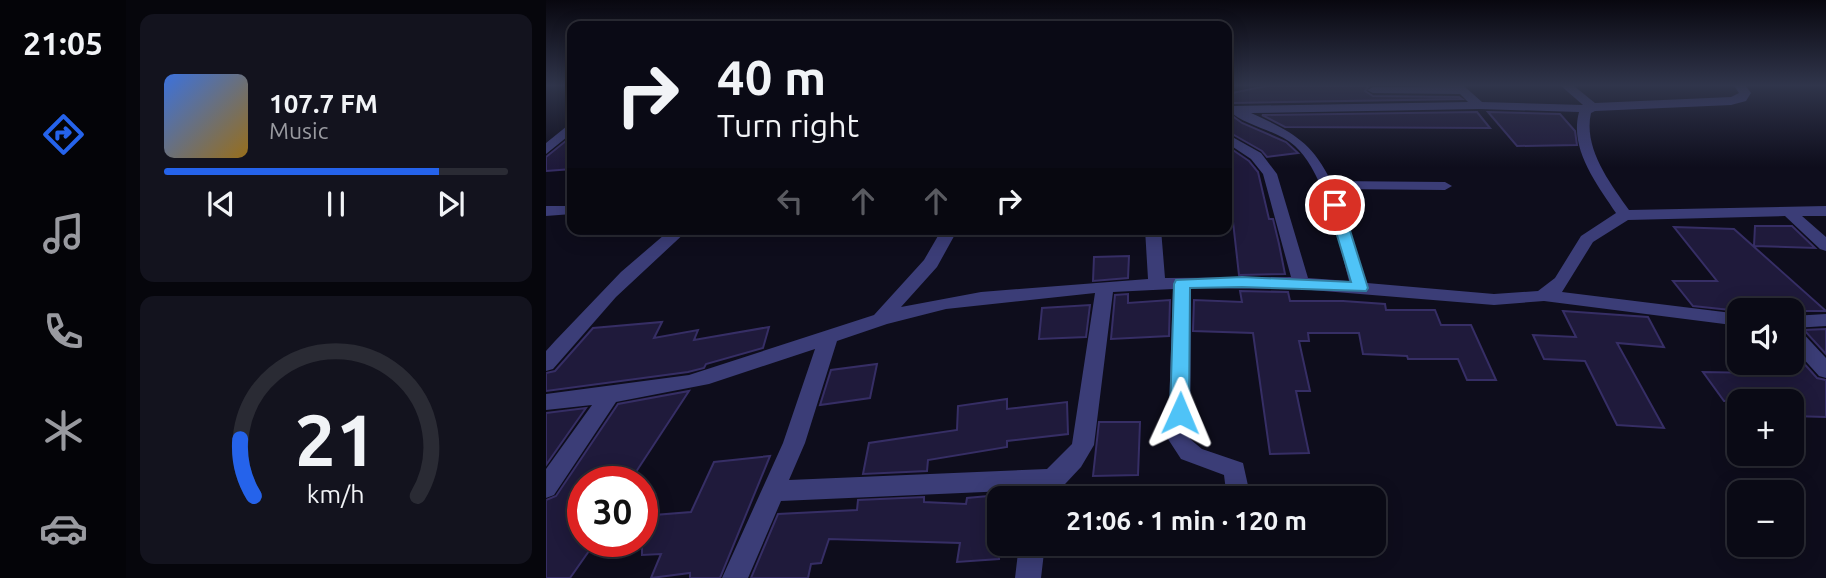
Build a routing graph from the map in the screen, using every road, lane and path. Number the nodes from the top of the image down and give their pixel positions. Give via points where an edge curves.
1 (1241, 113) edge
2 (1584, 113) edge
3 (567, 131) edge
4 (1232, 141) edge
5 (546, 150) edge
6 (1325, 184) junction
7 (1445, 186) dead end
8 (546, 211) edge
9 (567, 211) edge
10 (1826, 211) edge
11 (1789, 212) junction
12 (1625, 215) junction
13 (673, 235) edge
14 (947, 235) edge
15 (1153, 235) edge
16 (1826, 246) edge
17 (1301, 283) junction
18 (1157, 284) junction
19 (1182, 284) junction
20 (1105, 288) junction
21 (1360, 288) junction
22 (1546, 296) junction
23 (1727, 318) edge
24 (880, 320) junction
25 (1826, 320) edge
26 (1804, 321) edge
27 (828, 339) junction
28 (1804, 347) edge
29 (546, 363) edge
30 (1826, 371) edge
31 (611, 393) junction
32 (546, 401) edge
33 (1048, 486) edge
34 (1237, 486) edge
35 (546, 488) edge
36 (987, 489) edge
37 (775, 491) junction
38 (1031, 556) edge
39 (735, 578) edge
40 (1028, 578) edge

1 - 6 street via 1298,142
2 - 12 street via 1588,155
3 - 5 street
4 - 17 street via 1256,156 1270,174
6 - 7 street
6 - 21 street
8 - 9 street
10 - 11 street
11 - 12 street
11 - 16 street
12 - 22 street via 1584,242 1557,287
13 - 29 street via 612,291
14 - 24 street via 931,263
15 - 18 street
17 - 19 street
17 - 21 street
18 - 19 street
18 - 20 street
19 - 34 street via 1179,439 1187,453 1226,463 1235,470
20 - 24 street via 978,298
20 - 33 street via 1083,445 1077,459
21 - 22 street via 1498,300
22 - 23 street
24 - 27 street
25 - 26 street
27 - 31 street via 707,378
27 - 37 street
28 - 30 street
31 - 32 street
31 - 35 street
36 - 37 street
37 - 39 street
38 - 40 street

